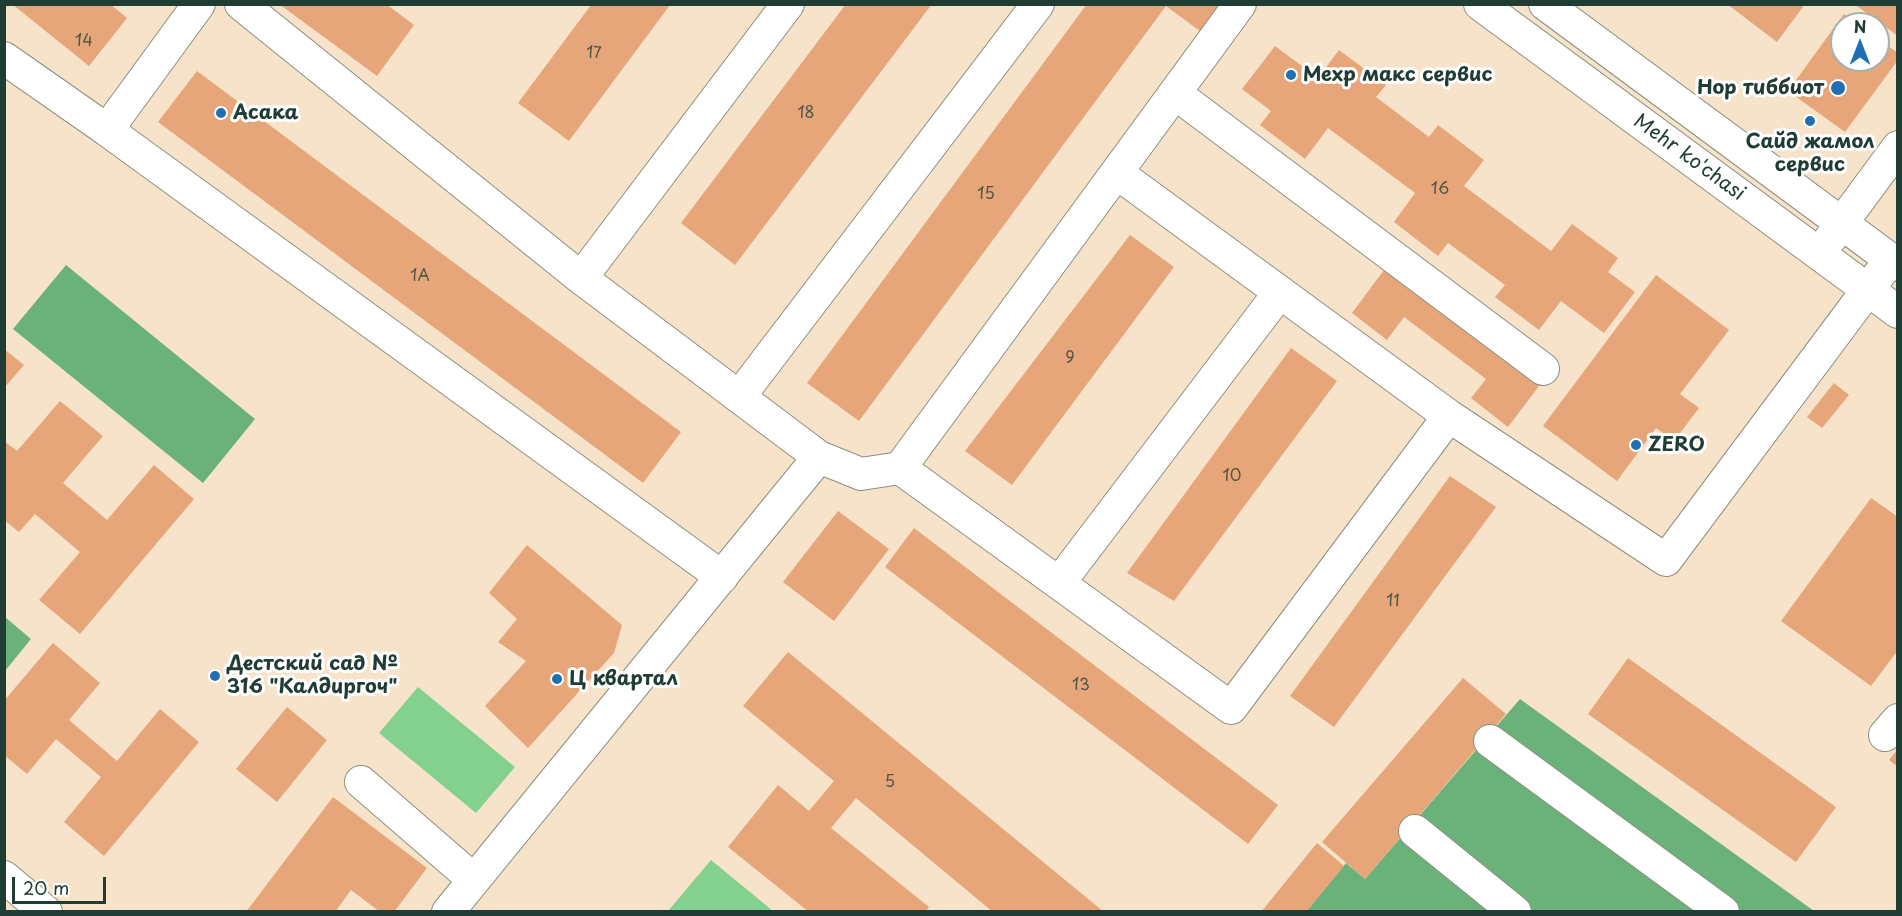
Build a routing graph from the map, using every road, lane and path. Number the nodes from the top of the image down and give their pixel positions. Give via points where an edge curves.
1 (199, 4) edge
2 (241, 4) edge
3 (788, 4) edge
4 (1038, 4) edge
5 (1240, 4) edge
6 (1480, 4) edge
7 (1545, 4) edge
8 (4, 58) edge
9 (1176, 94) junction
10 (107, 130) junction
11 (1898, 147) edge
12 (1117, 173) junction
13 (1842, 224) junction
14 (1818, 254) junction
15 (1894, 262) edge
16 (581, 278) junction
17 (1868, 291) junction
18 (1280, 292) junction
19 (1898, 312) edge
20 (1543, 369) dead end
21 (739, 397) junction
22 (1449, 416) junction
23 (819, 457) junction
24 (900, 468) junction
25 (722, 577) junction
26 (1059, 583) junction
27 (1490, 741) dead end
28 (361, 782) dead end
29 (1415, 831) dead end
30 (4, 878) edge
31 (474, 880) junction
32 (46, 912) edge
33 (448, 912) edge
34 (1515, 912) edge
35 (1722, 912) edge

1 - 10 street
2 - 16 street
3 - 16 street
4 - 21 street
5 - 9 street
6 - 14 street, Mehr ko'chasi
7 - 13 street, Mehr ko'chasi
8 - 10 street
9 - 12 street
9 - 20 street
10 - 25 street
11 - 13 street
12 - 18 street
12 - 24 street
13 - 14 street
13 - 15 street, Mehr ko'chasi
14 - 17 street, Mehr ko'chasi
15 - 17 street
16 - 21 street
17 - 19 street, Mehr ko'chasi
17 - 22 street via 1666,560
18 - 22 street
18 - 26 street
21 - 23 street
22 - 26 street via 1231,708
23 - 24 street via 861,474
23 - 25 street
24 - 26 street
25 - 31 street
27 - 35 street
28 - 31 street
29 - 34 street
30 - 32 street
31 - 33 street

